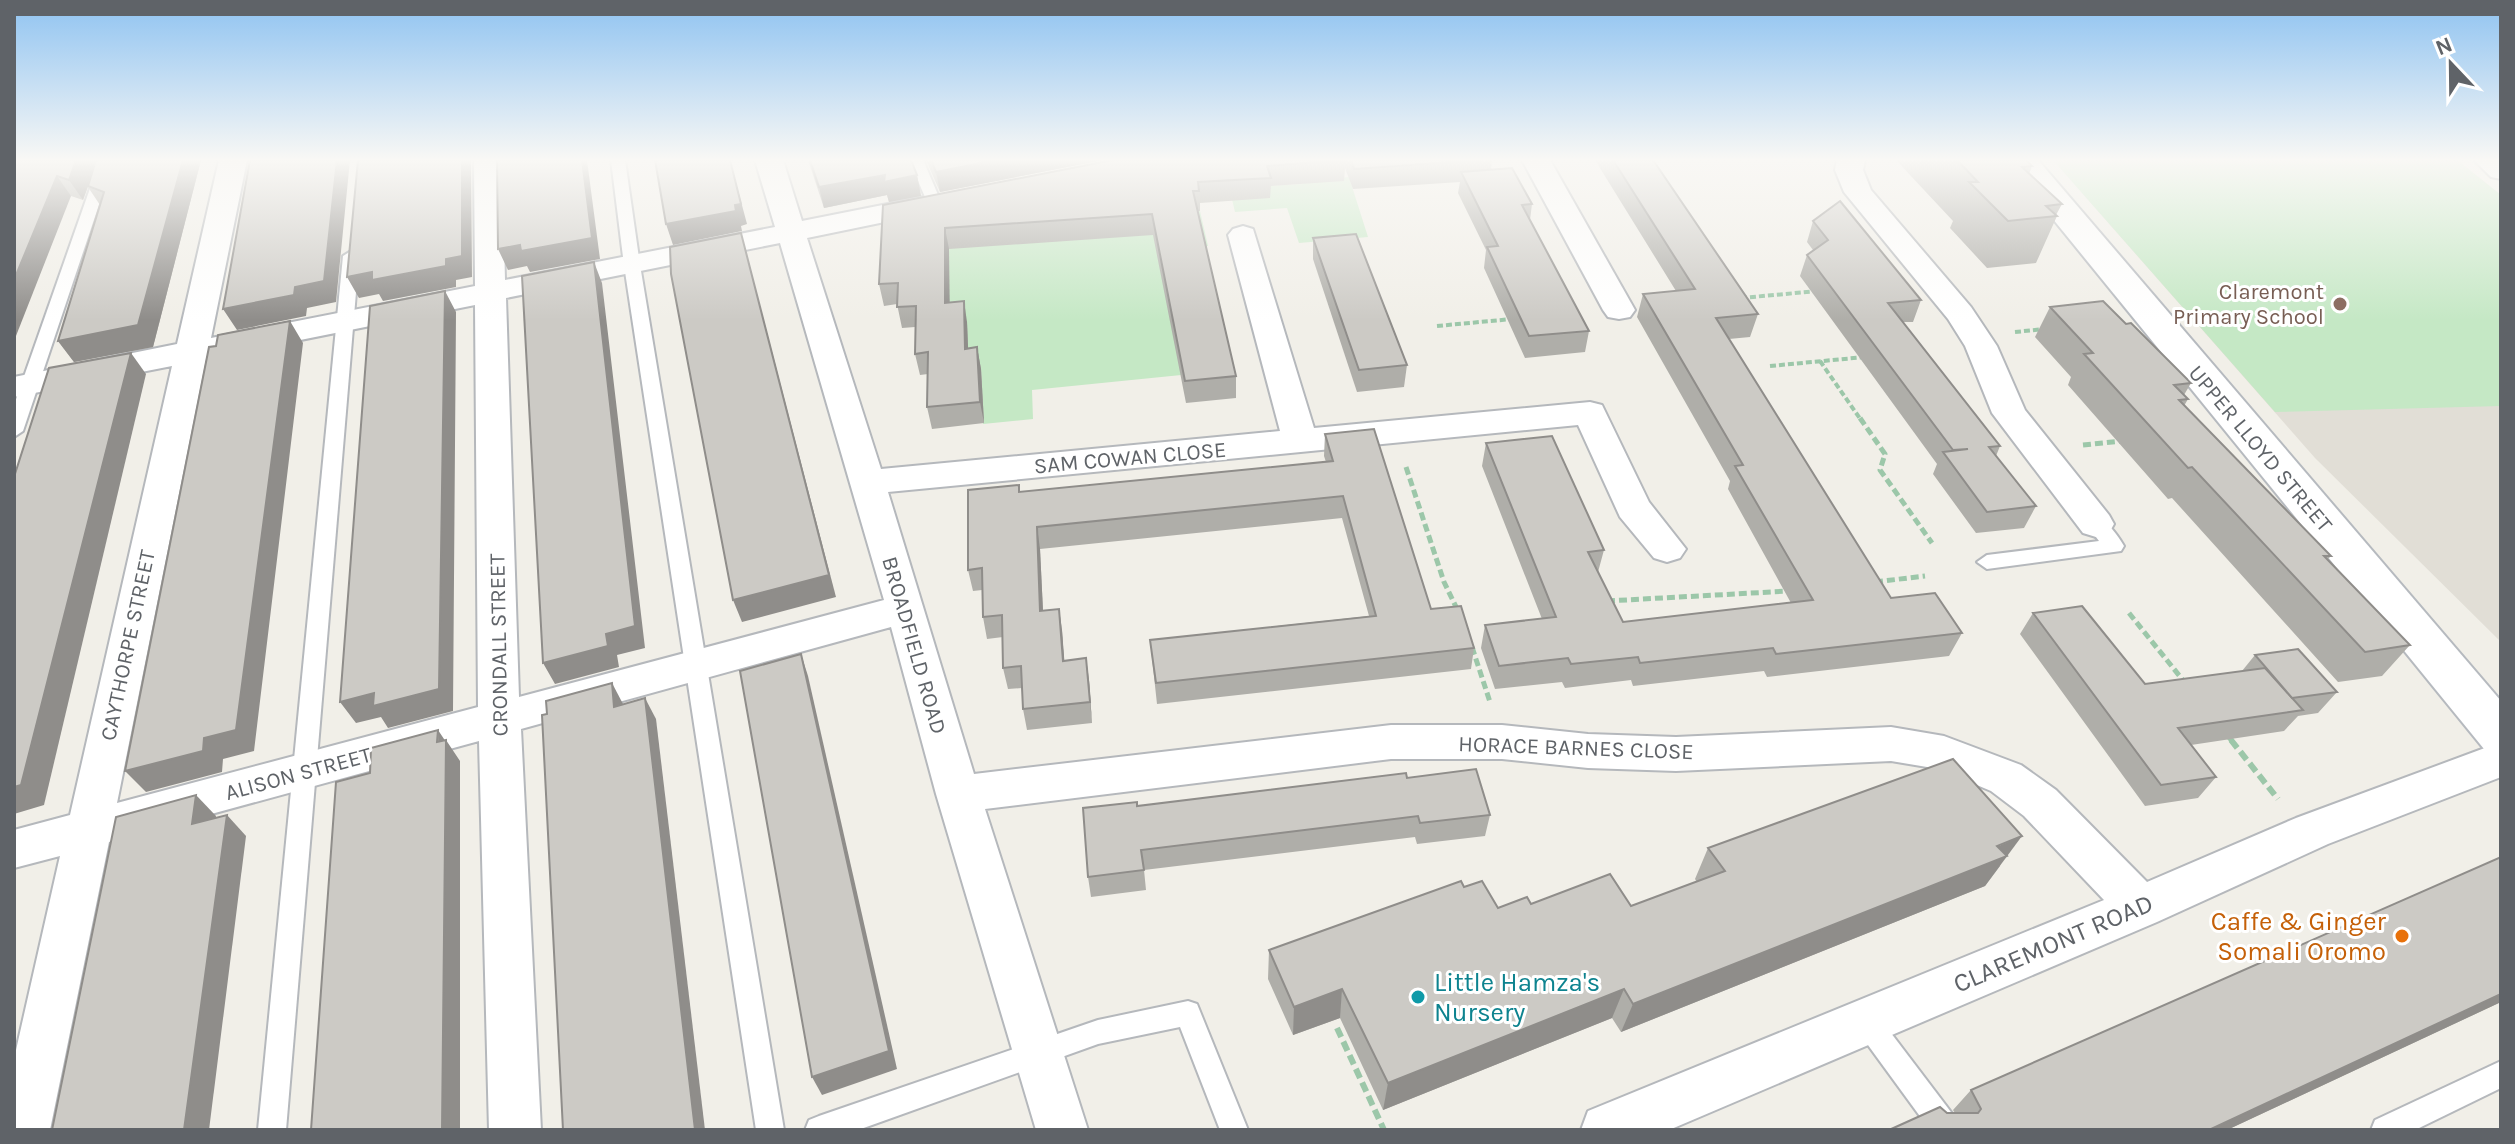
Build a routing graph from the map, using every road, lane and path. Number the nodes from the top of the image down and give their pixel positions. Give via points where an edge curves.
1 (87, 213) edge
2 (221, 213) edge
3 (490, 213) edge
4 (625, 213) edge
5 (785, 213) edge
6 (888, 213) edge
7 (1566, 213) edge
8 (1876, 213) edge
9 (2066, 213) edge
10 (353, 233) edge
11 (791, 233) junction
12 (1243, 235) dead end
13 (632, 265) junction
14 (1823, 291) edge
15 (492, 292) junction
16 (1728, 299) edge
17 (1619, 310) dead end
18 (1526, 318) edge
19 (345, 321) junction
20 (1437, 326) dead end
21 (2055, 328) edge
22 (1975, 336) junction
23 (191, 352) junction
24 (1867, 357) edge
25 (1820, 361) junction
26 (1770, 366) dead end
27 (22, 386) edge
28 (14, 431) edge
29 (1394, 432) junction
30 (2124, 440) dead end
31 (1300, 441) junction
32 (2039, 450) junction
33 (866, 482) junction
34 (2096, 524) joint
35 (1932, 543) dead end
36 (1667, 549) dead end
37 (1987, 562) dead end
38 (1925, 576) dead end
39 (1865, 583) edge
40 (1804, 589) edge
41 (1601, 602) edge
42 (906, 609) junction
43 (2129, 613) dead end
44 (1460, 615) edge
45 (1470, 641) edge
46 (696, 666) junction
47 (2195, 696) edge
48 (499, 719) junction
49 (2224, 731) edge
50 (2501, 735) edge
51 (1502, 742) junction
52 (2501, 759) edge
53 (304, 771) junction
54 (958, 794) junction
55 (87, 830) junction
56 (2312, 831) junction
57 (14, 849) edge
58 (2140, 907) junction
59 (1866, 1021) junction
60 (1337, 1028) dead end
61 (1038, 1051) junction
62 (2501, 1074) edge
63 (24, 1130) edge
64 (272, 1130) edge
65 (515, 1130) edge
66 (770, 1130) edge
67 (819, 1130) edge
68 (1062, 1130) edge
69 (1234, 1130) edge
70 (1384, 1130) edge
71 (1607, 1130) edge
72 (1947, 1130) edge
73 (2385, 1130) edge

1 - 27 lane
2 - 23 street, CAYTHORPE STREET
3 - 15 street, CRONDALL STREET
4 - 13 lane
5 - 11 street, BROADFIELD ROAD
6 - 11 street
7 - 17 street
8 - 22 street
9 - 50 street, UPPER LLOYD STREET
10 - 19 lane
11 - 13 street
11 - 33 street, BROADFIELD ROAD
12 - 31 street
13 - 15 street
13 - 46 lane
14 - 16 path
15 - 19 street
15 - 48 street, CRONDALL STREET
18 - 20 path
19 - 23 street
19 - 53 lane
21 - 22 path
22 - 32 street via 2009,413
23 - 27 street
23 - 55 street, CAYTHORPE STREET
24 - 25 path
25 - 26 path
25 - 35 path via 1885,454 1880,470
27 - 28 lane
29 - 31 street, SAM COWAN CLOSE
29 - 36 street, SAM COWAN CLOSE via 1590,413 1633,508
29 - 44 path
30 - 32 path
31 - 33 street, SAM COWAN CLOSE
32 - 34 street
33 - 42 street, BROADFIELD ROAD
34 - 37 lane via 2114,546
38 - 39 path
40 - 41 path
42 - 46 street, ALISON STREET
42 - 54 street, BROADFIELD ROAD
43 - 47 path
45 - 51 path
46 - 48 street, ALISON STREET
46 - 66 lane
48 - 53 street, ALISON STREET
48 - 65 street, CRONDALL STREET
49 - 56 path via 2276,797
51 - 54 street, HORACE BARNES CLOSE via 1391,742
51 - 58 street, HORACE BARNES CLOSE via 1676,754 1891,744 1944,753 2006,778 2040,803
52 - 56 street, CLAREMONT ROAD
53 - 55 street, ALISON STREET
53 - 64 lane
54 - 61 street, BROADFIELD ROAD
55 - 57 street, ALISON STREET
55 - 63 street, CAYTHORPE STREET
56 - 58 street, CLAREMONT ROAD
58 - 59 street, CLAREMONT ROAD
59 - 71 street, CLAREMONT ROAD
59 - 72 lane
60 - 70 path
61 - 67 lane
61 - 68 street, BROADFIELD ROAD
61 - 69 lane via 1188,1013
62 - 73 lane

